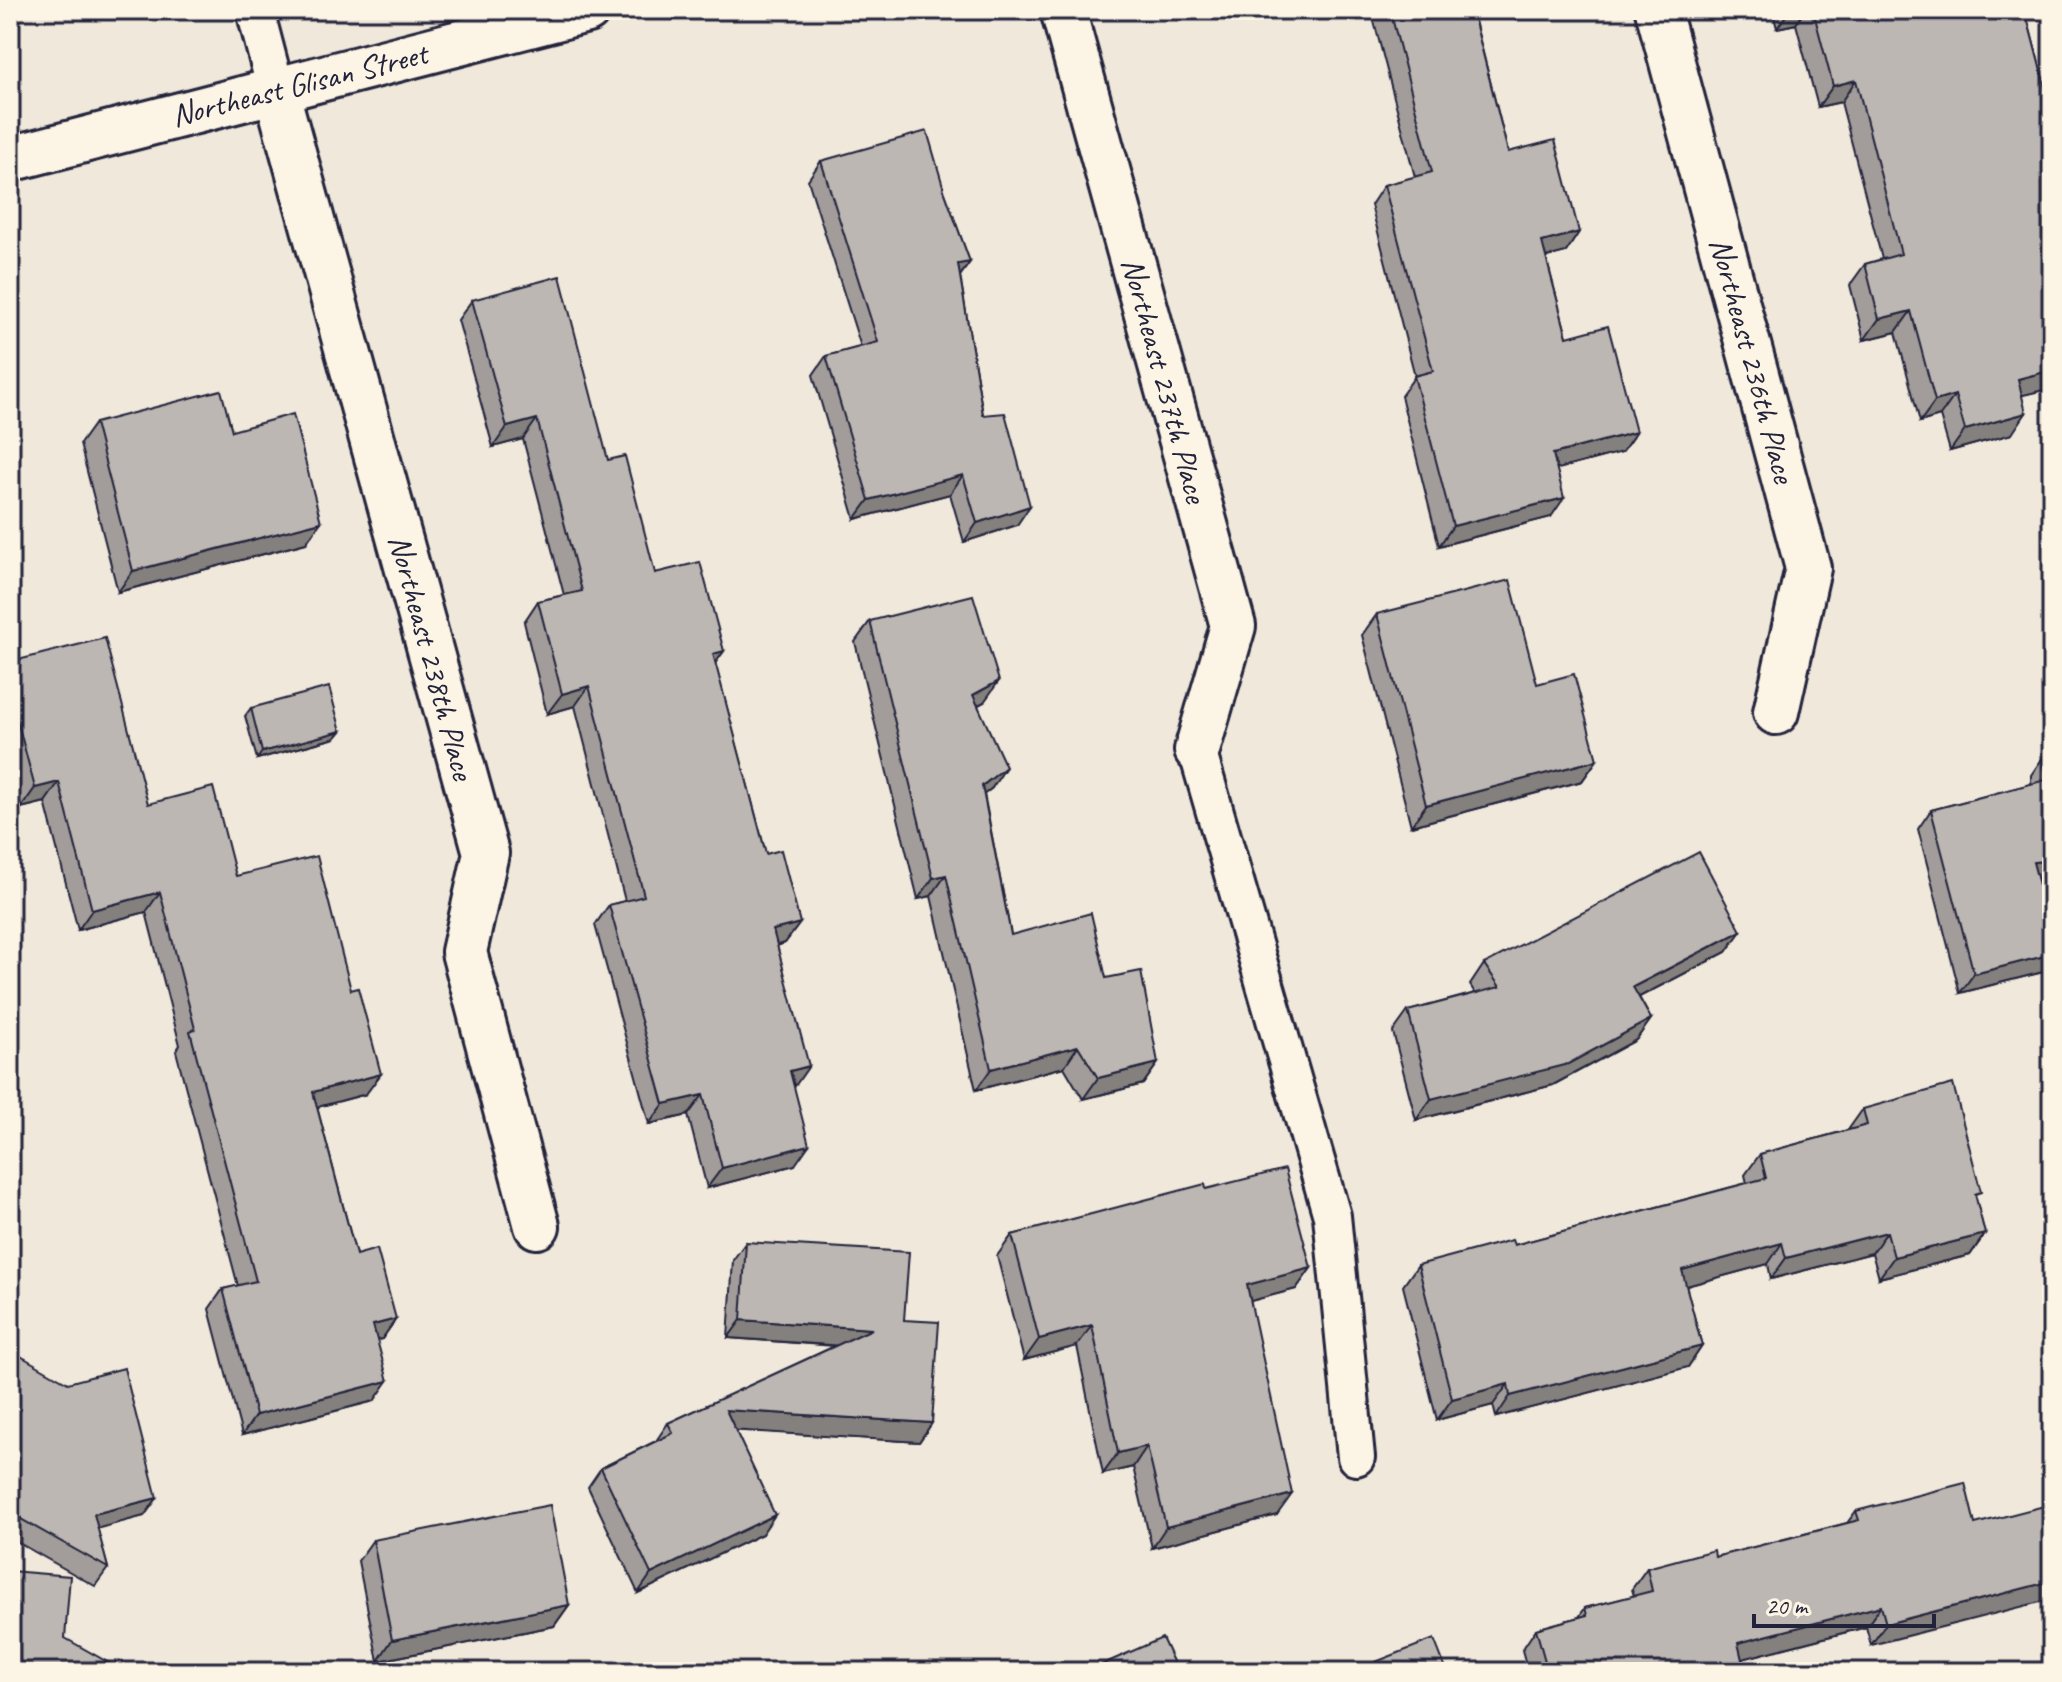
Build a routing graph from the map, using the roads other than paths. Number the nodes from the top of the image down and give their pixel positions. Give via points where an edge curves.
1 (255, 10) edge
2 (587, 10) edge
3 (1063, 10) edge
4 (1658, 10) edge
5 (276, 90) junction
6 (10, 159) edge
7 (1776, 712) dead end
8 (1197, 750) joint
9 (537, 1226) dead end
10 (1356, 1457) dead end

1 - 5 lane
2 - 5 street, Northeast Glisan Street
3 - 8 street, Northeast 237th Place via 1233,626
4 - 7 street, Northeast 236th Place via 1808,568
5 - 6 street, Northeast Glisan Street
5 - 9 street, Northeast 238th Place via 486,853 464,952
8 - 10 lane via 1332,1216

